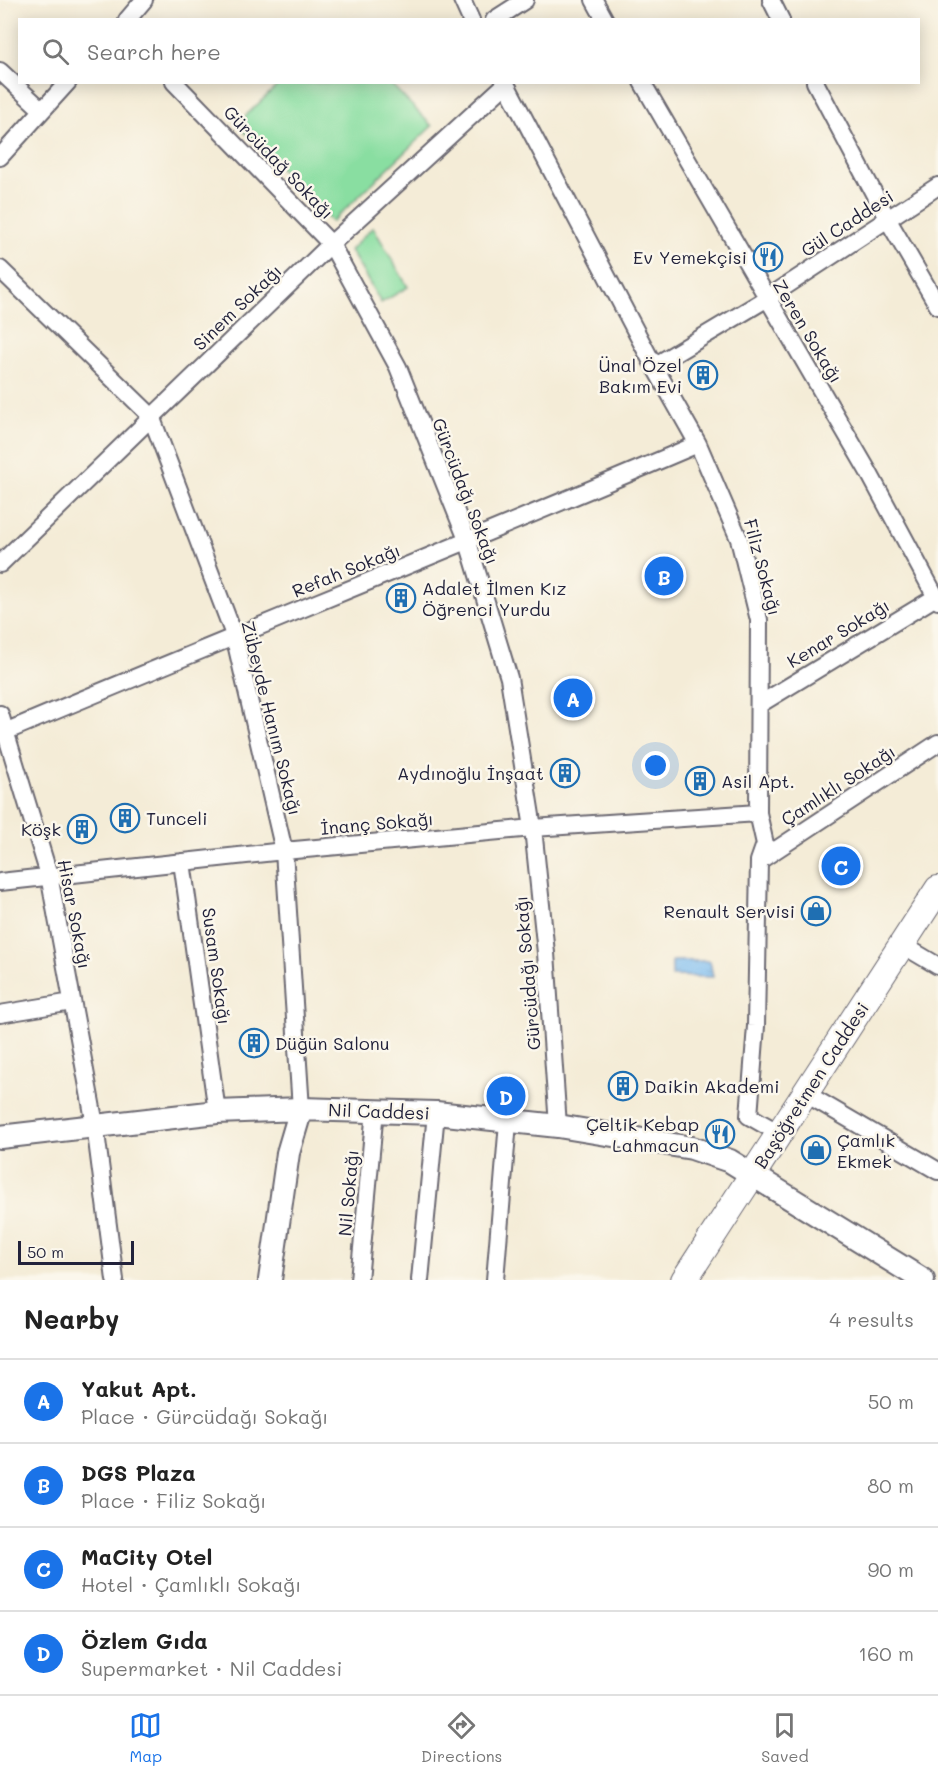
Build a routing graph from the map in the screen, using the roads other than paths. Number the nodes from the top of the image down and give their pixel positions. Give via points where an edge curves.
1 (144, 0) edge
2 (462, 0) edge
3 (525, 0) edge
4 (594, 0) edge
5 (771, 0) edge
6 (129, 18) edge
7 (470, 18) edge
8 (497, 18) edge
9 (604, 18) edge
10 (780, 18) edge
11 (0, 71) edge
12 (66, 84) edge
13 (176, 84) edge
14 (505, 84) edge
15 (507, 84) edge
16 (643, 84) edge
17 (816, 84) edge
18 (42, 110) junction
19 (0, 157) edge
20 (938, 186) edge
21 (888, 220) junction
22 (331, 244) junction
23 (0, 269) edge
24 (766, 299) junction
25 (938, 306) edge
26 (654, 366) junction
27 (151, 416) junction
28 (698, 444) junction
29 (468, 542) junction
30 (0, 564) edge
31 (937, 599) edge
32 (234, 635) junction
33 (760, 704) junction
34 (0, 714) edge
35 (7, 731) junction
36 (938, 743) edge
37 (758, 813) junction
38 (533, 828) junction
39 (285, 851) junction
40 (759, 861) junction
41 (182, 862) junction
42 (49, 875) junction
43 (0, 882) edge
44 (938, 890) edge
45 (938, 909) edge
46 (911, 950) junction
47 (938, 966) edge
48 (72, 1002) junction
49 (0, 1014) edge
50 (815, 1099) junction
51 (301, 1108) junction
52 (375, 1110) junction
53 (217, 1112) junction
54 (436, 1113) junction
55 (508, 1122) junction
56 (95, 1125) junction
57 (558, 1126) junction
58 (779, 1133) junction
59 (0, 1137) edge
60 (938, 1171) edge
61 (757, 1177) junction
62 (115, 1280) edge
63 (270, 1280) edge
64 (359, 1280) edge
65 (420, 1280) edge
66 (495, 1280) edge
67 (684, 1280) edge
68 (699, 1280) edge
69 (923, 1280) edge

1 - 6 street
2 - 7 street
3 - 8 street
4 - 9 street
5 - 10 street
11 - 18 street
12 - 18 street
13 - 22 street, Gürcüdağ Sokağı
14 - 22 street, Sinem Sokağı
15 - 26 street, Filiz Sokağı
16 - 24 street, Zeren Sokağı
17 - 21 street
18 - 19 street
20 - 21 street, Gül Caddesi
21 - 24 street, Gül Caddesi
21 - 25 street
22 - 27 street, Sinem Sokağı
22 - 29 street, Gürcüdağı Sokağı via 398,367
23 - 27 street, Zübeyde Hanım Sokağı
24 - 26 street, Gül Caddesi
24 - 31 street, Zeren Sokağı via 868,471
26 - 28 street, Filiz Sokağı
27 - 30 street, Sinem Sokağı
27 - 32 street, Zübeyde Hanım Sokağı
28 - 29 street, Refah Sokağı
28 - 33 street, Filiz Sokağı via 739,539 759,620
29 - 32 street, Refah Sokağı
29 - 38 street, Gürcüdağı Sokağı via 509,678
31 - 33 street, Kenar Sokağı
32 - 35 street, Refah Sokağı
32 - 39 street, Zübeyde Hanım Sokağı
33 - 37 street, Filiz Sokağı
34 - 35 street, Hisar Sokağı
35 - 42 street, Hisar Sokağı
36 - 40 street, Çamlıklı Sokağı
37 - 38 street, İnanç Sokağı
37 - 40 street, Filiz Sokağı via 765,844
38 - 39 street, İnanç Sokağı
38 - 57 street, Gürcüdağı Sokağı
39 - 41 street, İnanç Sokağı
39 - 51 street, Zübeyde Hanım Sokağı
40 - 58 street, Filiz Sokağı via 756,1026 749,1116
41 - 42 street, İnanç Sokağı
41 - 53 street, Susam Sokağı
42 - 43 street, İnanç Sokağı
42 - 48 street, Hisar Sokağı
44 - 58 main road, Başöğretmen Caddesi
45 - 46 main road, Başöğretmen Caddesi
46 - 47 street
46 - 50 main road, Başöğretmen Caddesi
48 - 49 street
48 - 56 street, Hisar Sokağı
50 - 60 street
50 - 61 main road, Başöğretmen Caddesi
51 - 52 street, Nil Caddesi
51 - 53 street, Nil Caddesi
51 - 63 street via 288,1153
52 - 54 street, Nil Caddesi
52 - 64 street, Nil Sokağı
53 - 56 street, Nil Caddesi
54 - 55 street, Nil Caddesi
54 - 65 street
55 - 57 street, Nil Caddesi
55 - 66 street
56 - 59 street, Nil Caddesi
56 - 62 street, Hisar Sokağı
57 - 61 street, Nil Caddesi via 692,1148 730,1161
58 - 61 main road, Başöğretmen Caddesi
61 - 67 main road, Başöğretmen Caddesi
61 - 68 main road, Başöğretmen Caddesi
61 - 69 street, Nil Caddesi

